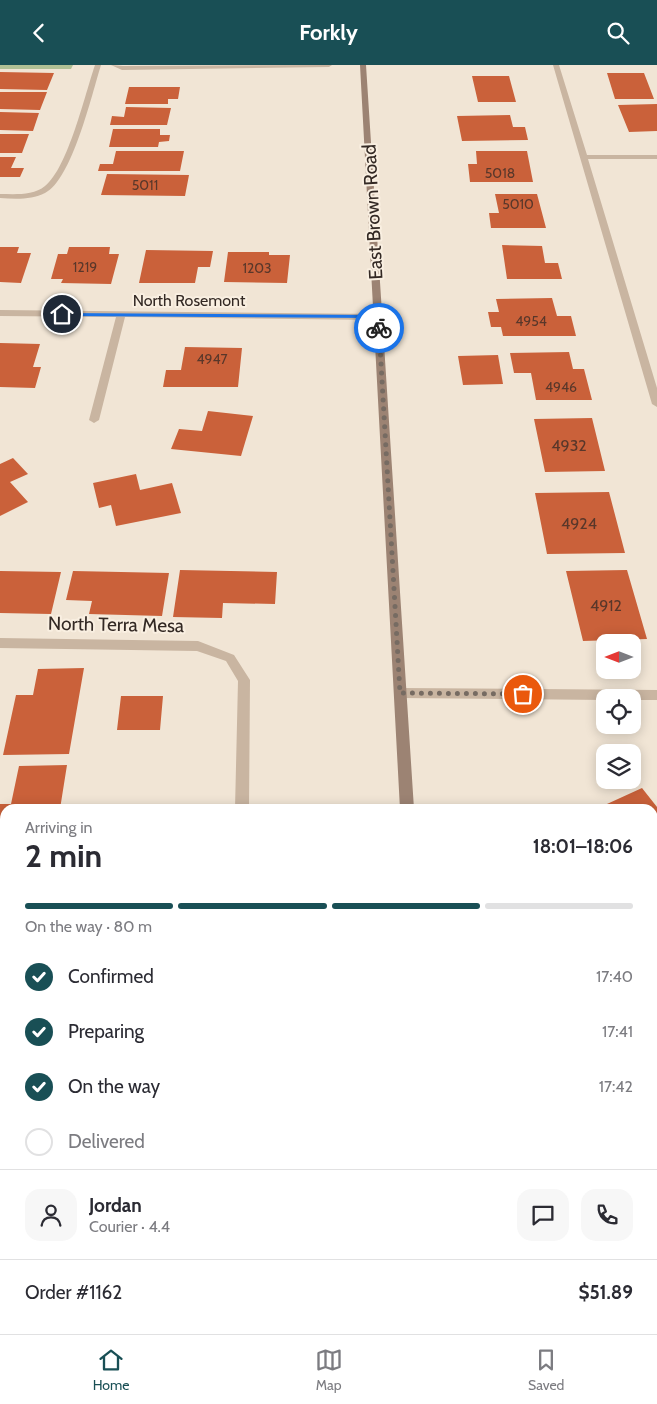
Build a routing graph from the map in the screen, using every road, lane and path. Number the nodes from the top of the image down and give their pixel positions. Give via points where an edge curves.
1 (98, 65) edge
2 (114, 65) edge
3 (330, 65) edge
4 (363, 65) edge
5 (556, 65) edge
6 (585, 157) junction
7 (657, 157) edge
8 (0, 197) edge
9 (0, 313) edge
10 (121, 315) junction
11 (378, 317) junction
12 (657, 404) edge
13 (94, 420) dead end
14 (0, 643) edge
15 (400, 693) junction
16 (657, 695) edge
17 (242, 804) edge
18 (407, 804) edge

1 - 8 street via 56,181 37,194
2 - 3 street
4 - 11 main road, East Brown Road
5 - 6 street
6 - 7 street
6 - 12 street
9 - 10 street, North Rosemont
10 - 11 street, North Rosemont
10 - 13 street
11 - 15 main road, East Brown Road
14 - 17 street, North Terra Mesa via 198,646 230,658 244,680
15 - 16 street
15 - 18 main road, East Brown Road

